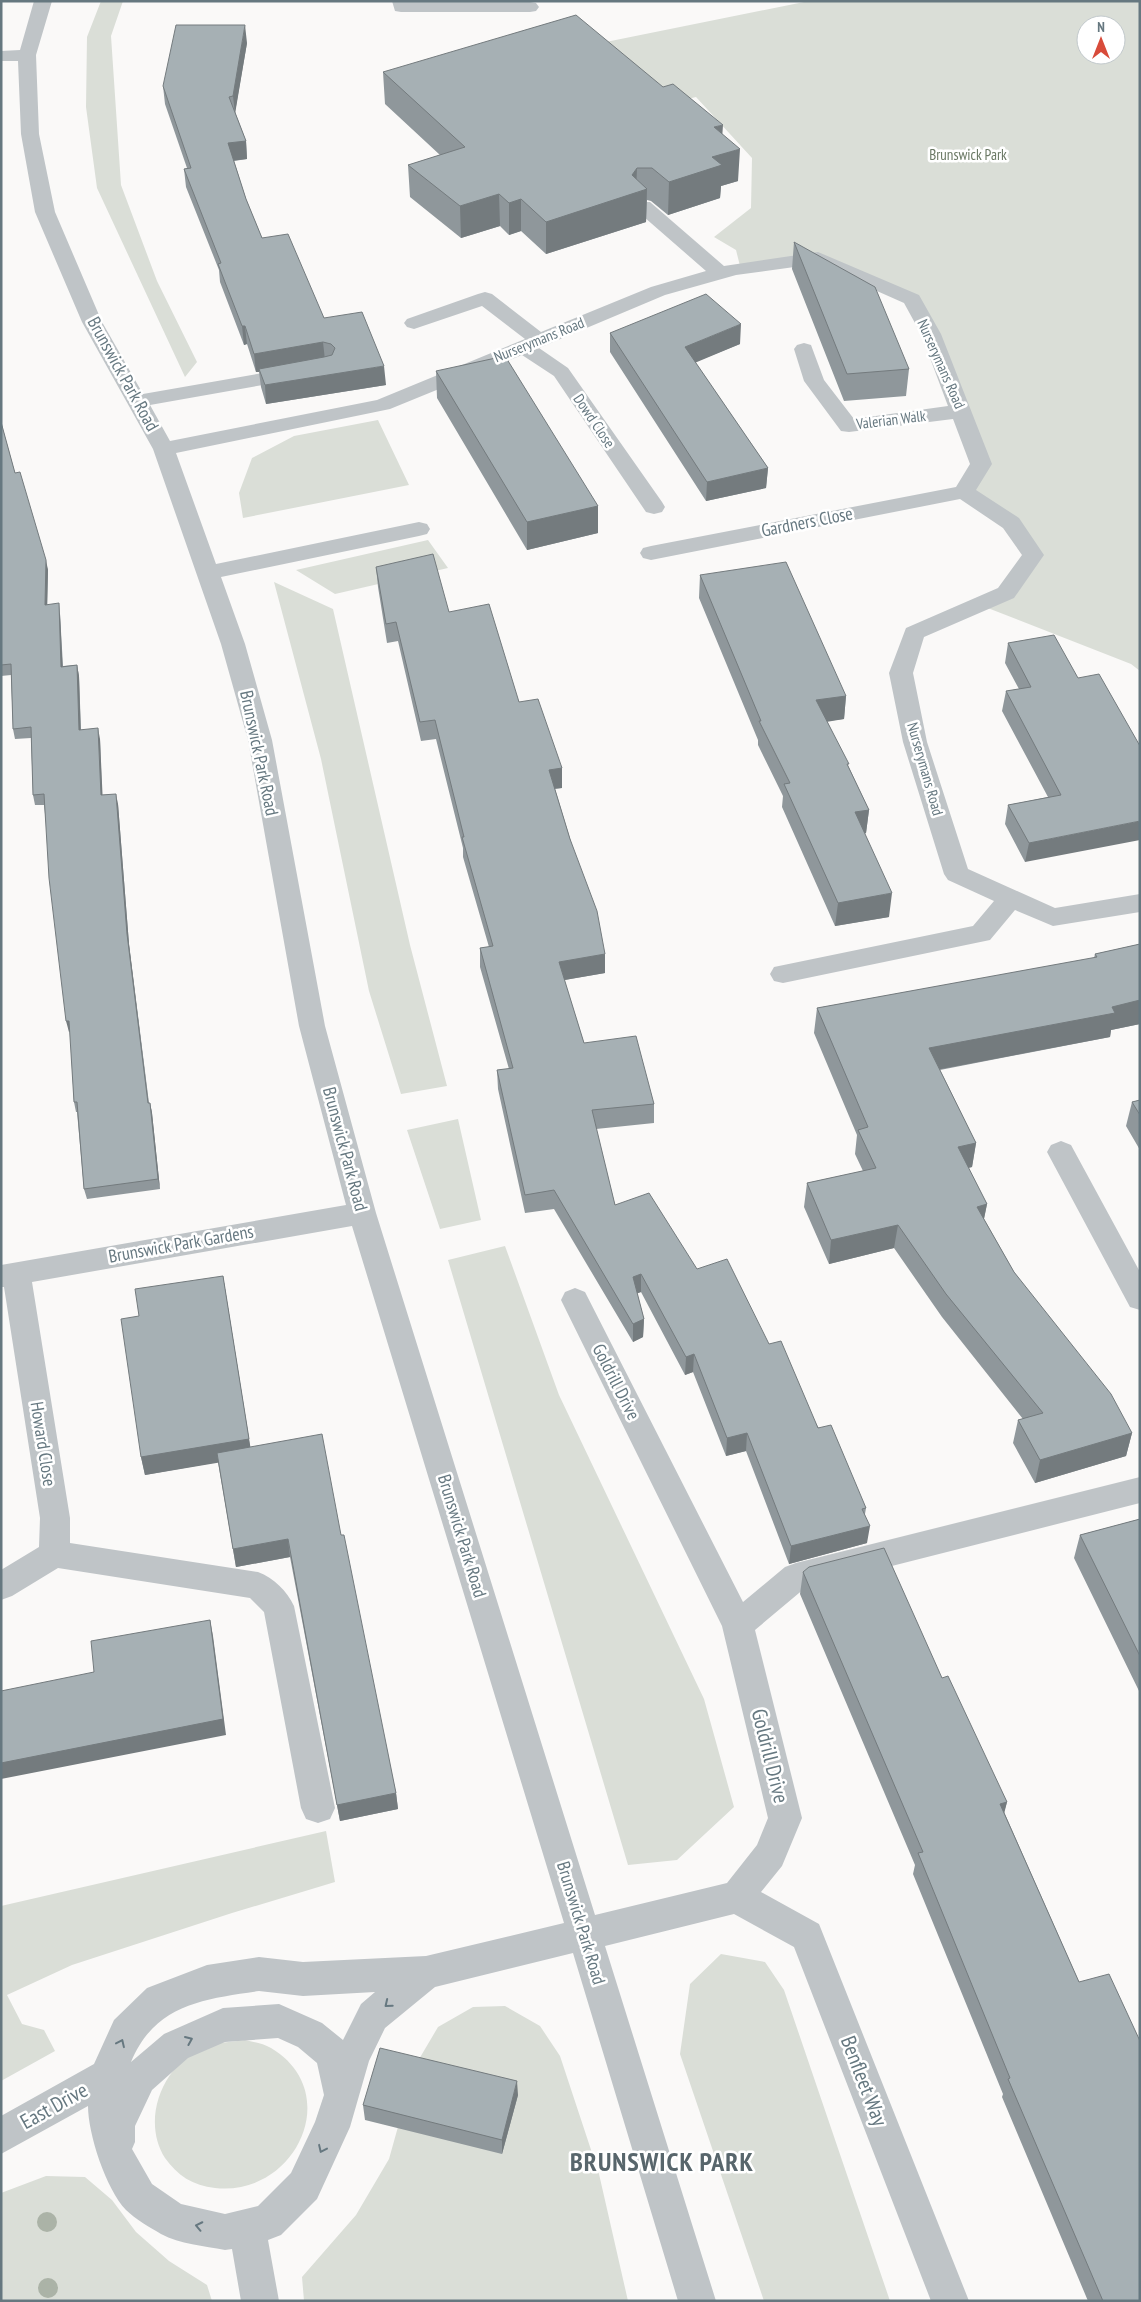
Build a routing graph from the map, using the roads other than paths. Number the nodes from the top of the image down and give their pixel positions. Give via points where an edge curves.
1 (43, 1) edge
2 (401, 1) edge
3 (530, 7) dead end
4 (14, 56) edge
5 (643, 206) edge
6 (720, 273) junction
7 (414, 323) dead end
8 (531, 343) junction
9 (804, 349) dead end
10 (316, 370) edge
11 (137, 401) junction
12 (962, 411) junction
13 (164, 449) junction
14 (964, 492) junction
15 (654, 507) dead end
16 (420, 529) dead end
17 (650, 553) dead end
18 (208, 573) junction
19 (1010, 898) junction
20 (1140, 903) edge
21 (782, 974) dead end
22 (1062, 1152) dead end
23 (362, 1213) junction
24 (9, 1274) edge
25 (1140, 1298) edge
26 (575, 1300) dead end
27 (1140, 1490) edge
28 (54, 1554) junction
29 (1, 1586) edge
30 (738, 1625) junction
31 (318, 1808) dead end
32 (737, 1897) junction
33 (584, 1933) junction
34 (426, 1973) junction
35 (107, 2076) junction
36 (341, 2096) junction
37 (1, 2136) edge
38 (118, 2164) junction
39 (247, 2227) junction
40 (260, 2301) edge
41 (697, 2301) edge
42 (950, 2301) edge

1 - 4 street, Brunswick Park Road
2 - 3 street via 401,7
4 - 11 street, Brunswick Park Road via 45,212 92,322
5 - 6 street
6 - 8 street, Nurserymans Road via 658,291
6 - 12 street, Nurserymans Road via 818,258 912,300 931,334
7 - 8 street, Dowd Close via 485,298
8 - 13 street, Nurserymans Road via 383,405
8 - 15 street, Dowd Close via 561,372
9 - 12 street, Valerian Walk via 814,381 848,426
10 - 11 street
11 - 13 street, Brunswick Park Road
12 - 14 street, Nurserymans Road via 982,464
13 - 18 street, Brunswick Park Road
14 - 17 street, Gardners Close
14 - 19 street, Nurserymans Road via 1012,523 1033,555 1006,593 914,633 901,672 915,742 957,874
16 - 18 street
18 - 23 street, Brunswick Park Road via 233,644 260,740 312,1026
19 - 20 street, Nurserymans Road via 1052,917
19 - 21 street via 981,934
22 - 25 street
23 - 24 street, Brunswick Park Gardens
23 - 33 street, Brunswick Park Road
24 - 28 street, Howard Close via 55,1518
26 - 30 street, Goldrill Drive
27 - 30 street via 796,1577
28 - 29 street
28 - 31 street via 258,1586 278,1606
30 - 32 street, Goldrill Drive via 785,1818 770,1855
32 - 33 street
32 - 42 street, Benfleet Way via 807,1936
33 - 34 street
33 - 41 street, Brunswick Park Road
35 -> 34 street via 126,2032 159,2000 207,1982 259,1974 302,1979
34 -> 36 street via 373,2016 353,2057
35 - 37 street, East Drive
35 - 38 street via 106,2117
38 -> 36 street via 117,2124 139,2078 176,2046 223,2025 279,2021 310,2035 333,2054
36 -> 39 street via 332,2127 304,2186 268,2222
39 -> 38 street via 225,2232 174,2221 139,2197
39 - 40 street

